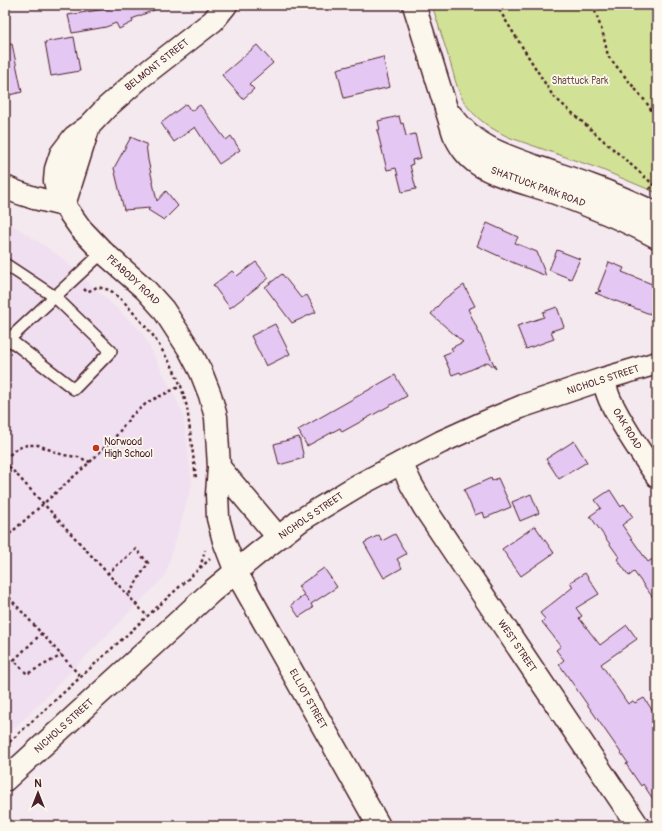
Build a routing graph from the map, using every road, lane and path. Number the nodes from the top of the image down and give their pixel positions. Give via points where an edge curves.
1 (226, 5) edge
2 (414, 5) edge
3 (496, 5) edge
4 (594, 5) edge
5 (657, 119) edge
6 (557, 184) junction
7 (654, 185) dead end
8 (5, 187) edge
9 (64, 205) junction
10 (657, 214) edge
11 (657, 237) edge
12 (103, 252) junction
13 (5, 264) edge
14 (75, 278) junction
15 (55, 297) junction
16 (6, 339) edge
17 (657, 363) edge
18 (603, 380) junction
19 (181, 386) junction
20 (5, 460) edge
21 (90, 462) junction
22 (401, 463) junction
23 (219, 467) junction
24 (657, 476) edge
25 (196, 481) dead end
26 (43, 504) junction
27 (278, 537) junction
28 (5, 538) edge
29 (216, 546) junction
30 (200, 568) junction
31 (236, 572) junction
32 (107, 574) junction
33 (5, 593) edge
34 (128, 596) junction
35 (147, 616) junction
36 (42, 633) junction
37 (62, 655) junction
38 (81, 677) junction
39 (5, 746) edge
40 (5, 780) edge
41 (379, 826) edge
42 (638, 826) edge

1 - 9 street, BELMONT STREET via 214,21 141,77 89,126
2 - 6 street, SHATTUCK PARK ROAD via 446,109 473,138 489,149
3 - 7 path via 553,96
4 - 5 path via 608,56
6 - 10 street, SHATTUCK PARK ROAD via 617,196
6 - 11 street, SHATTUCK PARK ROAD via 604,212
8 - 9 street via 34,199
9 - 12 street, PEABODY ROAD via 81,229
12 - 14 lane
12 - 23 street, PEABODY ROAD via 163,309 192,355 210,395 216,417
13 - 15 lane
14 - 15 lane
14 - 19 path via 87,292 97,287 110,290 125,303 152,334
15 - 16 lane
15 - 16 lane via 111,351 74,389
17 - 18 street, NICHOLS STREET
18 - 22 street, NICHOLS STREET via 516,409 441,442
18 - 24 street, OAK ROAD via 624,426
19 - 21 path via 148,402 132,415 116,436
19 - 25 path via 187,407
20 - 21 path via 16,449 38,445
20 - 26 path
21 - 26 path
22 - 27 street, NICHOLS STREET via 328,503
22 - 42 street, WEST STREET via 424,508
23 - 27 street
23 - 29 street, PEABODY ROAD
26 - 28 path
26 - 32 path
27 - 31 street, NICHOLS STREET
29 - 30 path
29 - 30 path
29 - 31 street, PEABODY ROAD
30 - 35 path
31 - 40 street, NICHOLS STREET
31 - 41 street, ELLIOT STREET
32 - 34 path
32 - 34 path via 136,549 148,563
33 - 36 path
34 - 35 path
35 - 38 path
36 - 37 path
36 - 37 path via 14,660 27,674
37 - 38 path
38 - 39 path

